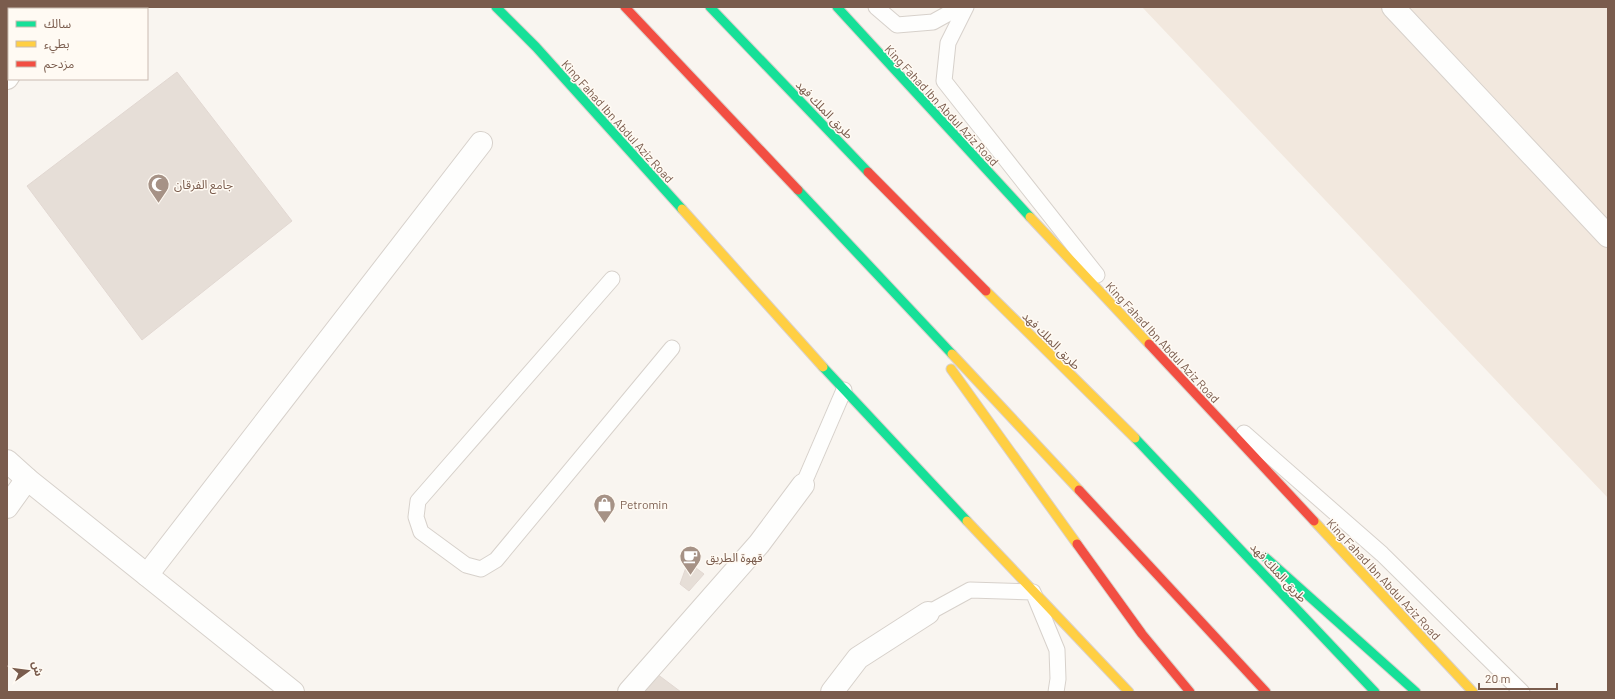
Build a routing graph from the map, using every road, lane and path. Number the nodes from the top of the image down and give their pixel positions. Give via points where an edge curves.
1 (496, 7) edge
2 (502, 7) edge
3 (625, 7) edge
4 (710, 7) edge
5 (837, 7) edge
6 (876, 7) edge
7 (960, 7) edge
8 (966, 7) edge
9 (1393, 7) edge
10 (536, 47) junction
11 (481, 143) dead end
12 (1608, 236) edge
13 (612, 279) dead end
14 (894, 291) junction
15 (672, 348) dead end
16 (1173, 371) junction
17 (844, 390) junction
18 (1156, 460) junction
19 (7, 461) edge
20 (27, 480) junction
21 (803, 485) joint
22 (7, 506) edge
23 (1233, 528) dead end
24 (1257, 549) dead end
25 (147, 575) junction
26 (1033, 592) junction
27 (928, 613) joint
28 (294, 692) edge
29 (629, 692) edge
30 (832, 692) edge
31 (1056, 692) edge
32 (1129, 692) edge
33 (1190, 692) edge
34 (1266, 692) edge
35 (1375, 692) edge
36 (1416, 692) edge
37 (1473, 692) edge
38 (1522, 692) edge

1 - 10 main road, King Fahad Ibn Abdul Aziz Road
2 - 10 main road
3 - 14 main road
4 - 18 main road, طريق الملك فهد via 914,220
5 - 16 main road, King Fahad Ibn Abdul Aziz Road
6 - 7 lane via 897,25 933,22
8 - 16 lane via 948,43 944,81
9 - 12 street
10 - 17 main road, King Fahad Ibn Abdul Aziz Road
11 - 25 street
13 - 15 lane via 418,501 416,517 421,532 466,565 481,569 496,560
14 - 33 main road via 1142,634
14 - 34 main road
16 - 37 main road, King Fahad Ibn Abdul Aziz Road
16 - 38 lane via 1382,554
17 - 21 lane
17 - 26 main road, King Fahad Ibn Abdul Aziz Road
18 - 23 main road
18 - 35 main road, طريق الملك فهد
19 - 20 street
20 - 22 street
20 - 25 street
21 - 29 street via 759,544
24 - 36 main road
25 - 28 street
26 - 27 lane via 970,590
26 - 31 lane via 1057,650
26 - 32 main road, King Fahad Ibn Abdul Aziz Road
27 - 30 street via 858,658

